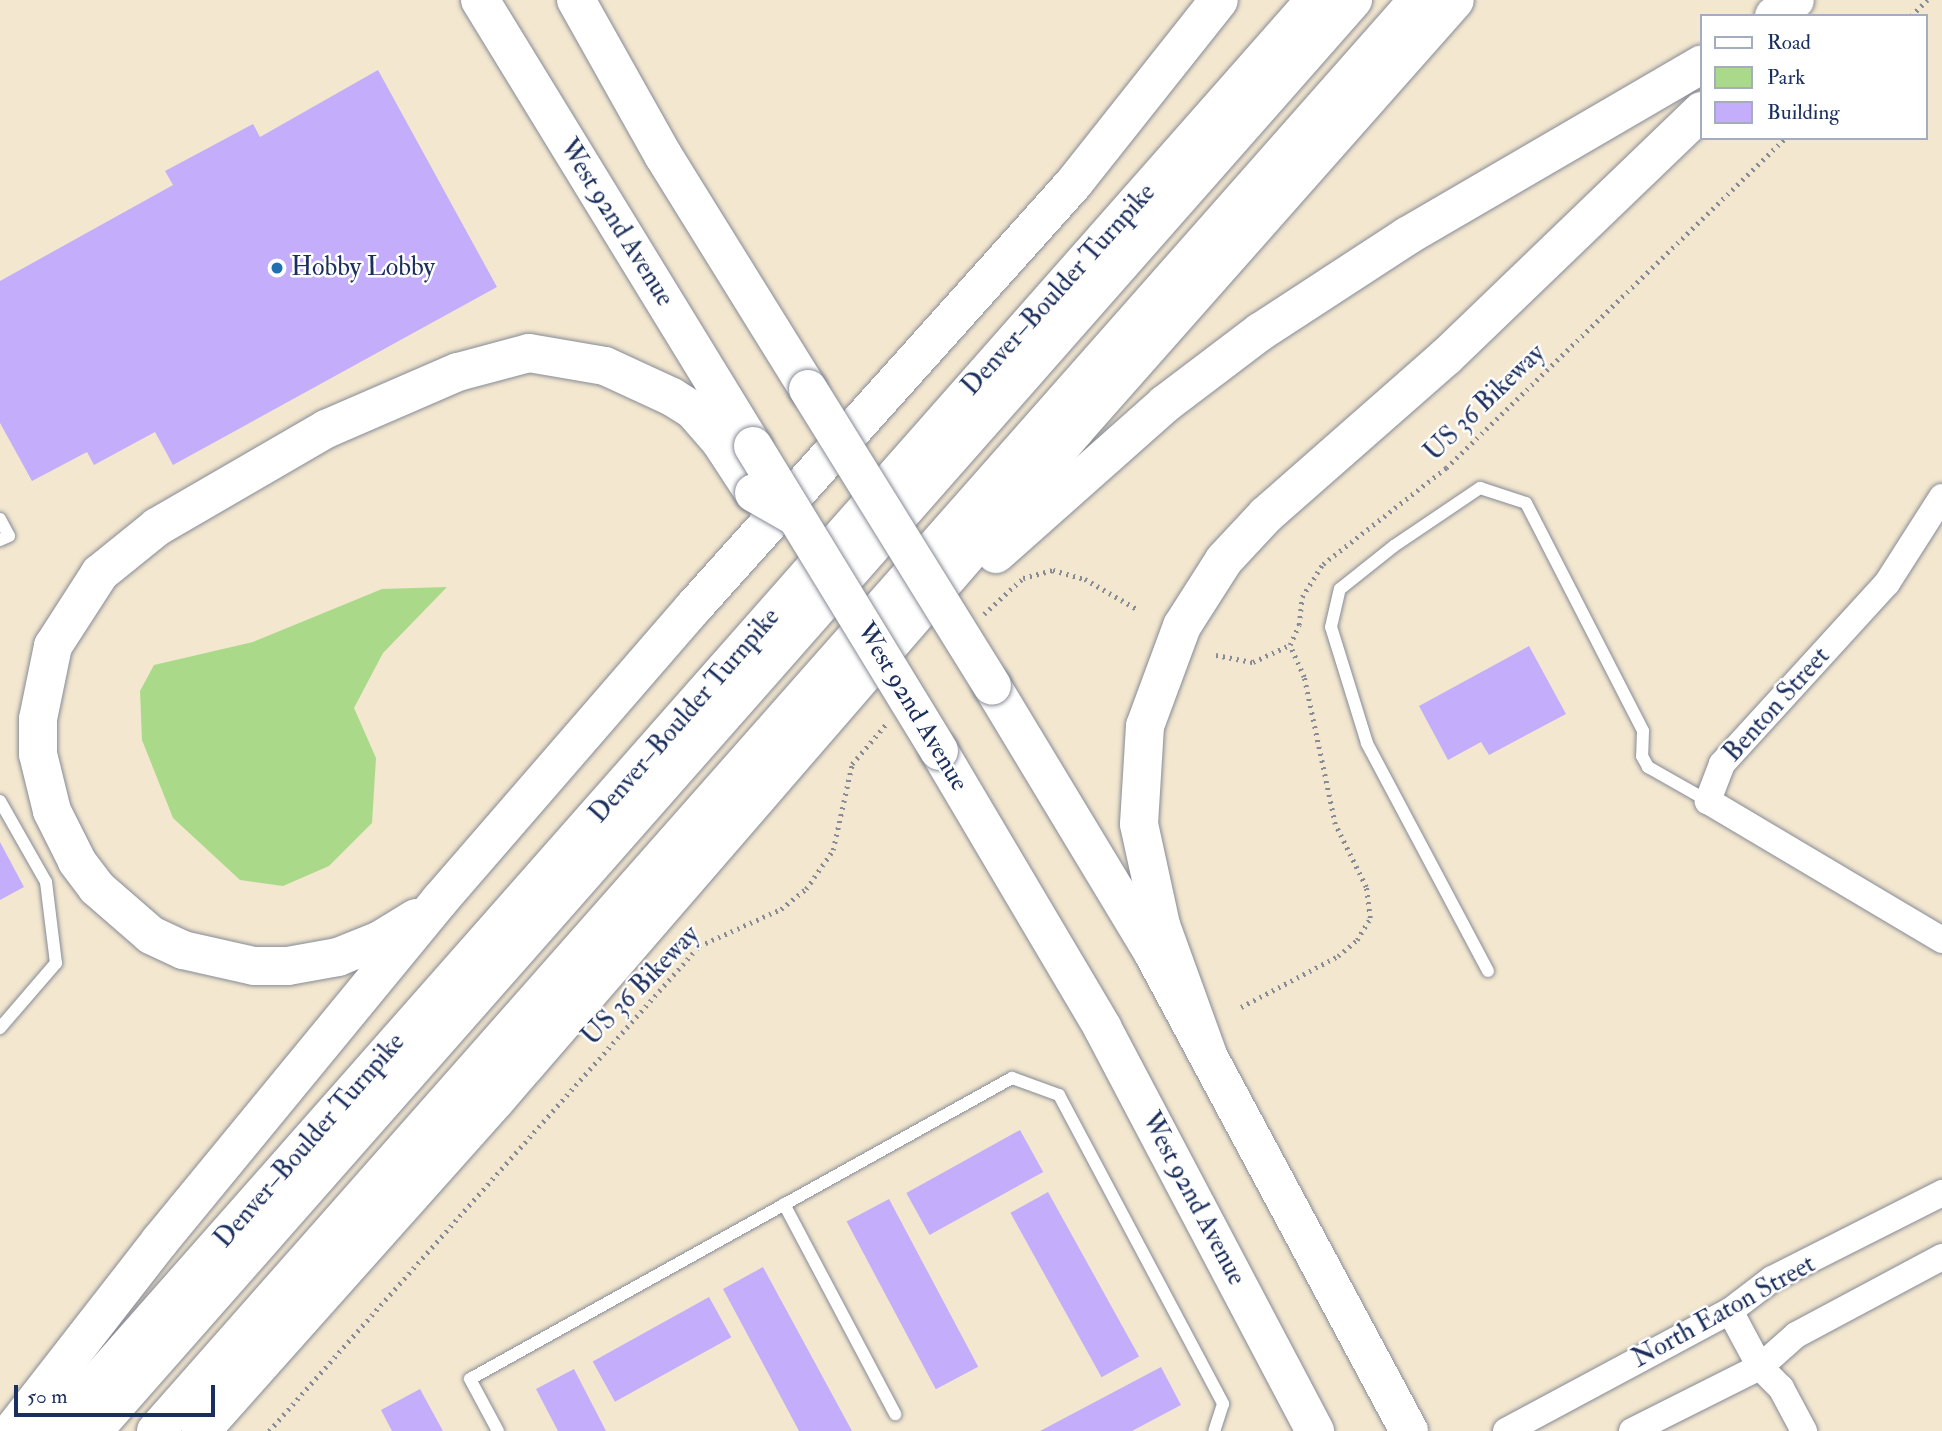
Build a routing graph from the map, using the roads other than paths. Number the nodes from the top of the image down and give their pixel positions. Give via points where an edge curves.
1 (480, 0) edge
2 (576, 0) edge
3 (1219, 0) edge
4 (1315, 0) edge
5 (1353, 0) edge
6 (1418, 0) edge
7 (1455, 0) edge
8 (1795, 0) edge
9 (1815, 0) edge
10 (1777, 14) edge
11 (1801, 14) edge
12 (1700, 65) edge
13 (1700, 113) edge
14 (1942, 497) edge
15 (796, 517) junction
16 (0, 519) edge
17 (0, 540) edge
18 (798, 751) junction
19 (0, 801) edge
20 (1708, 801) junction
21 (440, 900) junction
22 (1942, 940) edge
23 (1488, 971) dead end
24 (0, 1028) edge
25 (1208, 1055) junction
26 (1942, 1193) edge
27 (784, 1204) junction
28 (1942, 1257) edge
29 (1730, 1311) junction
30 (1760, 1367) junction
31 (895, 1414) dead end
32 (12, 1431) edge
33 (54, 1431) edge
34 (93, 1431) edge
35 (156, 1431) edge
36 (201, 1431) edge
37 (498, 1431) edge
38 (1214, 1431) edge
39 (1315, 1431) edge
40 (1409, 1431) edge
41 (1506, 1431) edge
42 (1632, 1431) edge
43 (1804, 1431) edge

1 - 15 main road, West 92nd Avenue, bridge
2 - 25 main road, bridge via 663,155 1124,901
3 - 21 main road via 1074,183 702,598
4 - 33 main road, Denver–Boulder Turnpike
5 - 34 main road
6 - 35 main road
7 - 18 main road
8 - 10 main road
9 - 11 main road
12 - 18 main road via 1407,236 1213,367 1031,521
13 - 25 main road via 1446,356 1251,530 1208,581 1182,626 1145,726 1139,824 1161,925
14 - 20 street, Benton Street via 1887,583 1722,764
15 - 21 main road, bridge via 754,493 693,410 664,391 605,366 529,353 458,372 326,429 157,527 100,573 53,646 42,689 38,754 63,837 97,888 122,914 183,950 219,961 288,966 338,957 370,944
15 - 39 main road, West 92nd Avenue, bridge via 1061,953
16 - 17 lane via 9,536
18 - 36 main road
19 - 24 lane via 46,882 56,963
20 - 22 street
20 - 23 lane via 1648,767 1642,756 1643,731 1525,503 1480,488 1394,546 1340,589 1331,628 1367,743
21 - 32 main road via 160,1241
25 - 40 main road
26 - 29 street, North Eaton Street via 1767,1282
27 - 31 lane
27 - 37 lane via 470,1378
27 - 38 lane via 1013,1078 1059,1094 1223,1404
28 - 30 street via 1796,1335
29 - 30 street
29 - 41 street, North Eaton Street
30 - 42 street
30 - 43 street via 1782,1388

